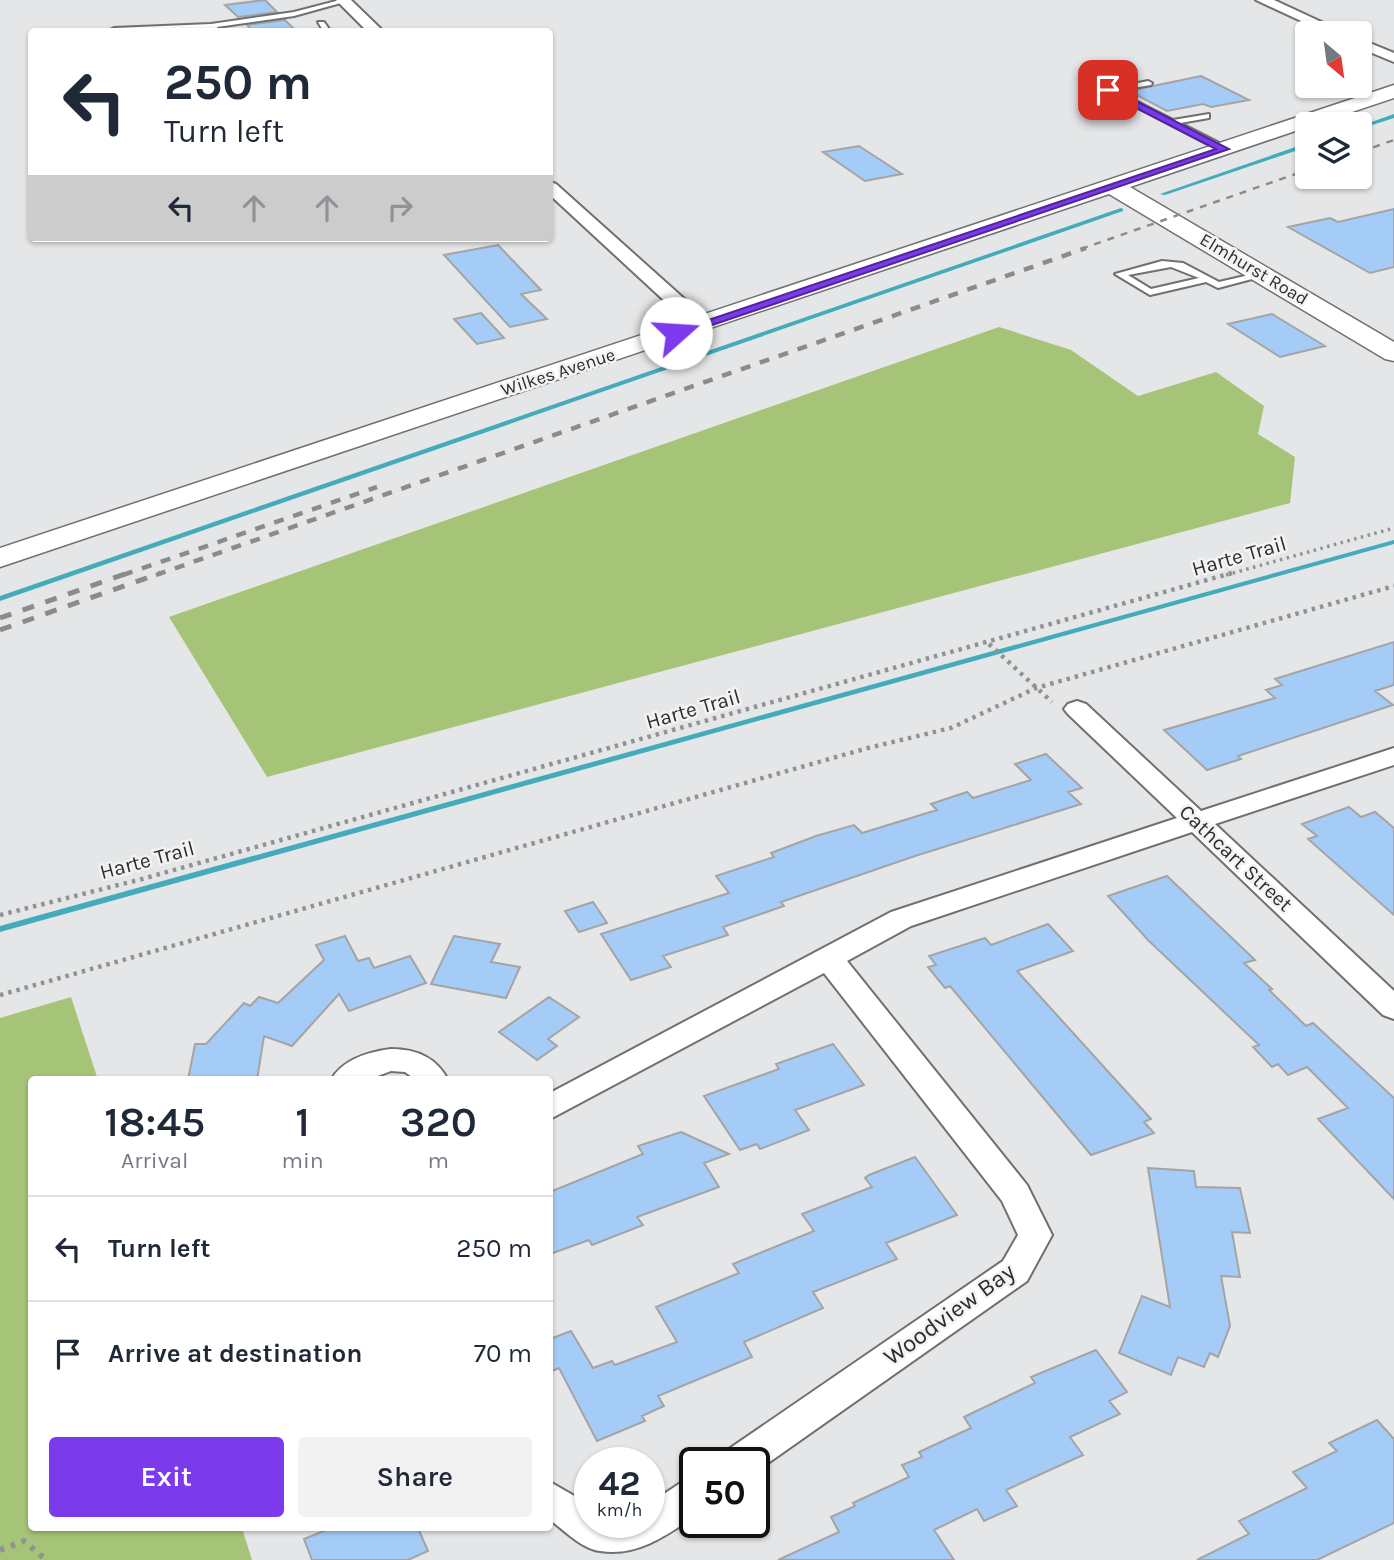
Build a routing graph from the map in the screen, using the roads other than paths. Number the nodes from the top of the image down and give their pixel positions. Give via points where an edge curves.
1 (1263, 0) edge
2 (344, 1) edge
3 (1311, 21) edge
4 (321, 24) dead end
5 (219, 28) edge
6 (324, 28) edge
7 (373, 28) edge
8 (1372, 48) edge
9 (1394, 58) edge
10 (1148, 83) dead end
11 (1394, 91) edge
12 (1206, 116) dead end
13 (1170, 123) junction
14 (1224, 149) junction
15 (1113, 187) junction
16 (553, 190) edge
17 (1262, 275) junction
18 (1208, 279) junction
19 (702, 325) junction
20 (1394, 353) edge
21 (0, 558) edge
22 (1077, 709) road end
23 (1394, 756) edge
24 (1197, 821) junction
25 (827, 956) junction
26 (1394, 1008) edge
27 (352, 1076) edge
28 (431, 1076) edge
29 (553, 1105) edge
30 (762, 1447) edge
31 (553, 1501) edge
32 (679, 1505) edge

1 - 3 street
2 - 5 lane
2 - 7 street
4 - 6 lane
8 - 9 street
10 - 13 lane via 1108,90
11 - 14 main road, Wilkes Avenue
12 - 13 lane
13 - 14 lane
14 - 15 main road, Wilkes Avenue
15 - 17 main road, Elmhurst Road
15 - 19 main road, Wilkes Avenue
16 - 19 street
17 - 18 lane via 1218,285
17 - 20 main road, Elmhurst Road
18 - 18 lane via 1182,263 1171,262 1121,274 1150,292
19 - 21 main road, Wilkes Avenue
22 - 24 street, Cathcart Street
23 - 24 street
24 - 25 street via 901,919
24 - 26 street, Cathcart Street
25 - 29 street
25 - 30 street, Woodview Bay via 1015,1194 1035,1235 1015,1270
27 - 28 street via 372,1062 403,1059
31 - 32 street via 601,1534 643,1530

